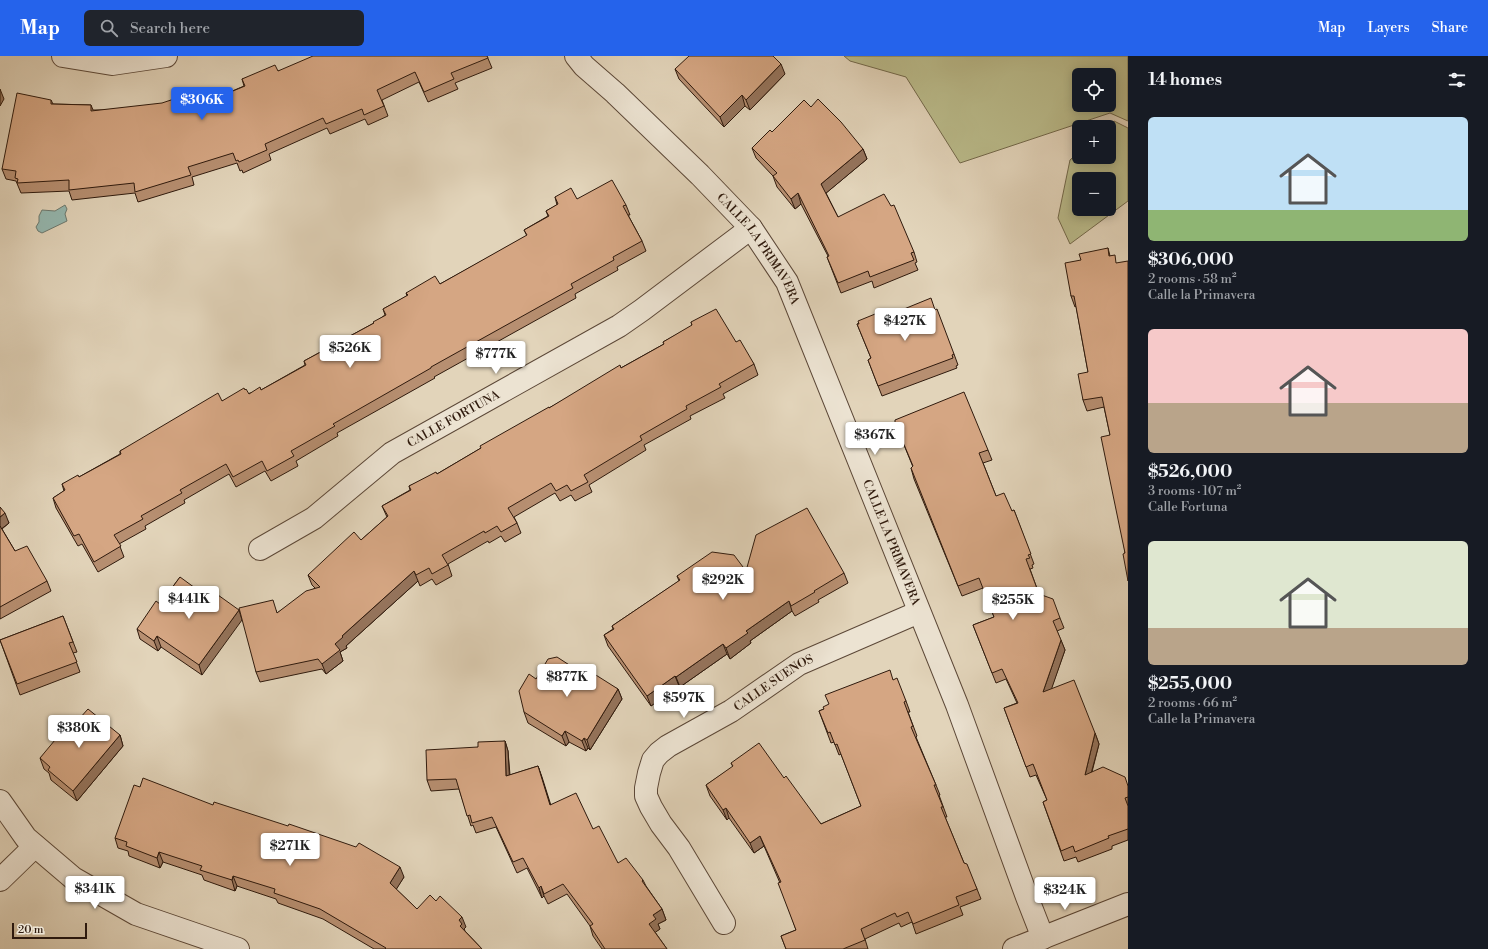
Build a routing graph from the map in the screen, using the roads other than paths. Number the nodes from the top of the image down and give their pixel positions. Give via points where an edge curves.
1 (63, 56) edge
2 (166, 56) edge
3 (576, 56) edge
4 (751, 228) junction
5 (260, 549) dead end
6 (919, 612) junction
7 (0, 801) edge
8 (35, 846) junction
9 (0, 880) edge
10 (1128, 904) edge
11 (724, 923) dead end
12 (1043, 938) junction
13 (238, 949) edge
14 (1014, 949) edge

1 - 2 street via 112,64
3 - 4 street, CALLE LA PRIMAVERA via 700,175
4 - 5 street, CALLE FORTUNA via 625,322 392,453 314,518
4 - 6 street, CALLE LA PRIMAVERA via 787,282
6 - 11 street, CALLE SUENOS via 799,664 731,711 668,746 654,760 649,773 646,796
6 - 12 street, CALLE LA PRIMAVERA via 957,705
7 - 8 street via 26,838
8 - 9 street
8 - 13 street via 73,878 136,914
10 - 12 street
12 - 14 street

